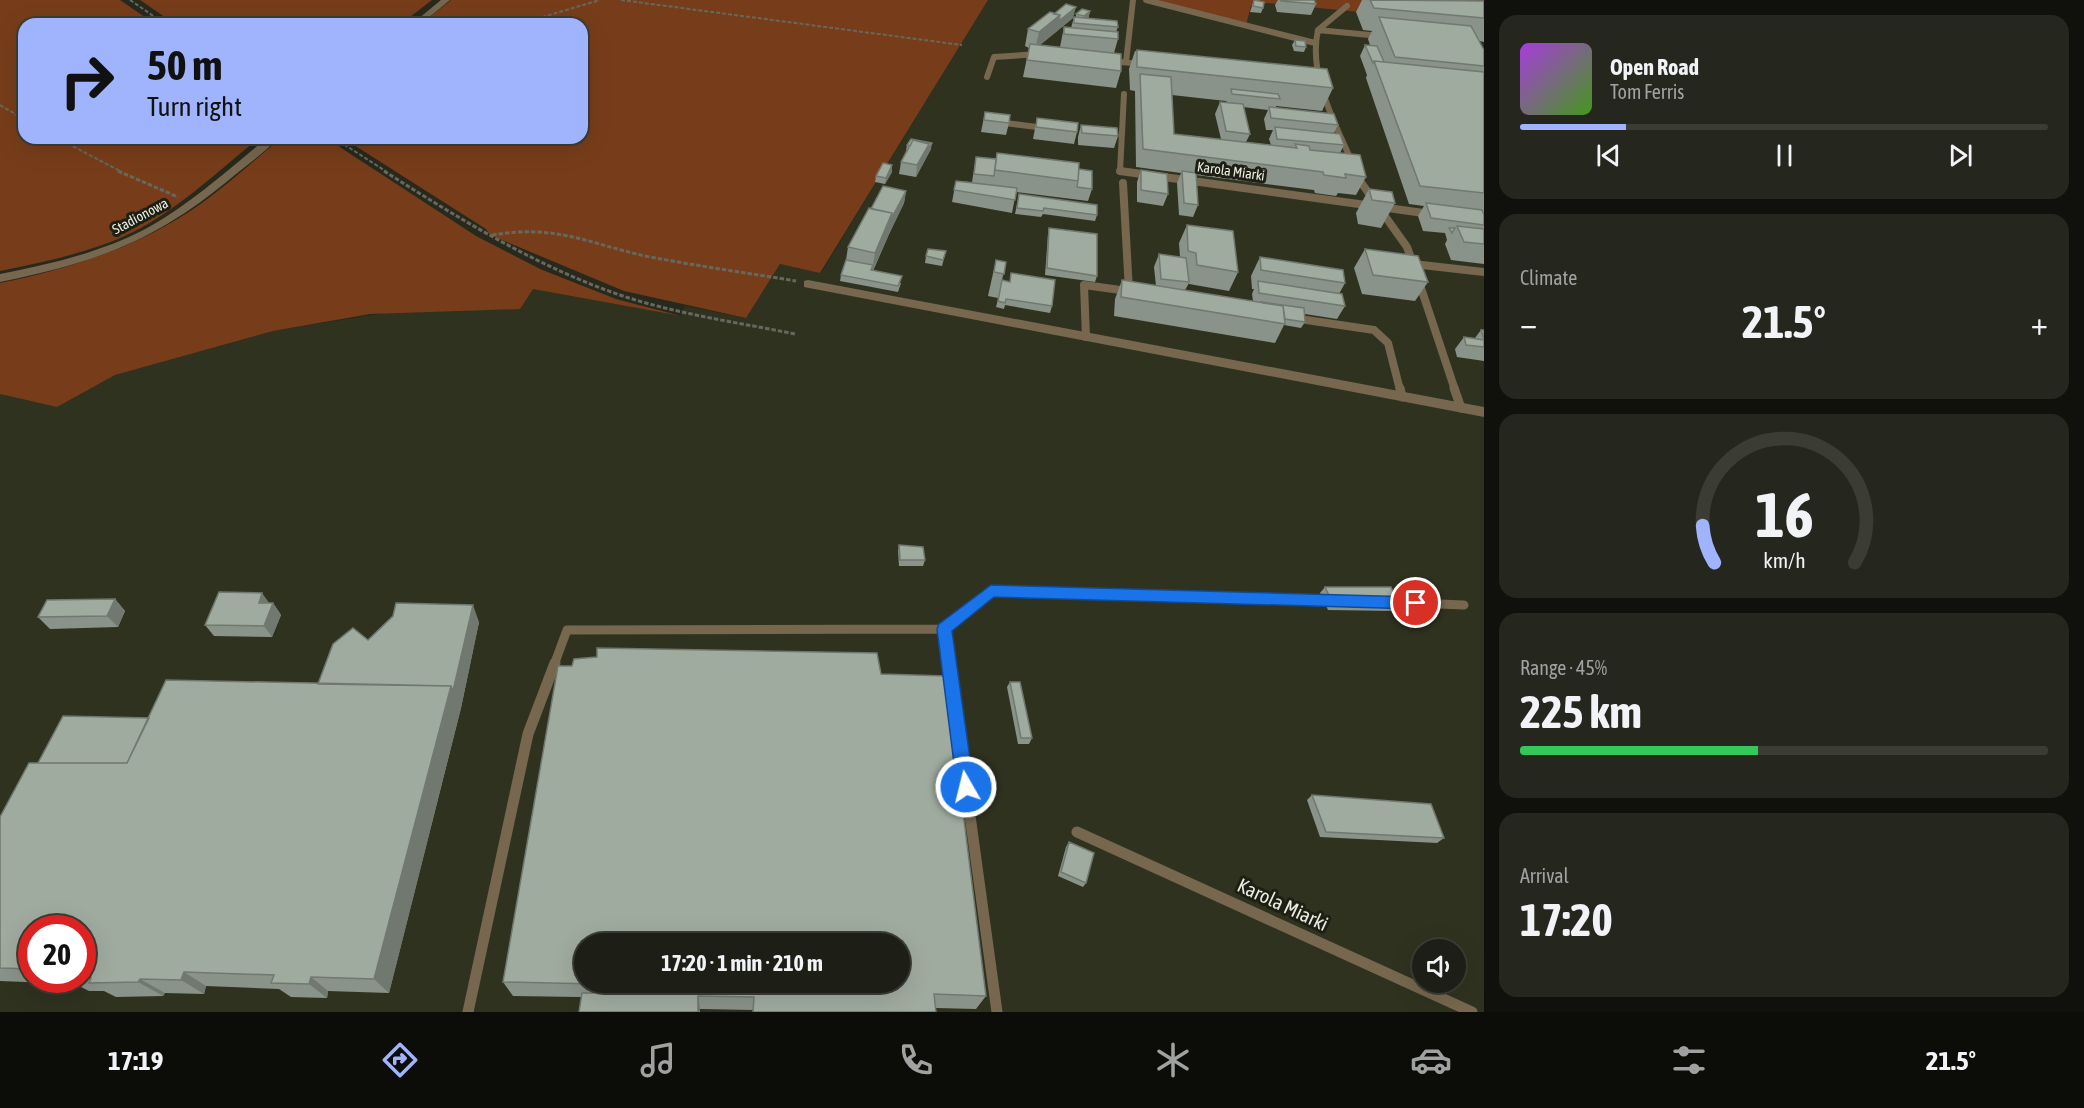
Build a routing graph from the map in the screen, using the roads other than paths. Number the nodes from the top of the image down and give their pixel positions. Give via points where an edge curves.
1 (446, 0) edge
2 (1132, 0) edge
3 (1146, 0) edge
4 (1347, 6) dead end
5 (424, 18) edge
6 (1318, 30) junction
7 (1383, 36) edge
8 (1315, 43) junction
9 (1051, 55) edge
10 (1104, 60) edge
11 (1126, 62) junction
12 (1148, 64) edge
13 (987, 77) dead end
14 (1307, 80) edge
15 (1319, 81) junction
16 (1124, 94) dead end
17 (995, 122) edge
18 (1053, 128) edge
19 (1111, 135) edge
20 (1122, 137) junction
21 (266, 144) edge
22 (1123, 183) dead end
23 (1380, 206) junction
24 (1442, 215) edge
25 (1413, 264) junction
26 (1484, 272) edge
27 (0, 278) edge
28 (808, 284) road end
29 (1129, 291) junction
30 (1138, 293) edge
31 (1282, 316) edge
32 (1086, 337) junction
33 (1402, 397) junction
34 (1461, 408) junction
35 (1484, 412) edge
36 (1345, 601) edge
37 (1381, 602) edge
38 (1464, 604) dead end
39 (944, 629) junction
40 (1077, 832) dead end
41 (468, 1012) edge
42 (997, 1012) edge
43 (1472, 1012) edge

1 - 5 street
2 - 11 lane
3 - 8 lane
4 - 6 lane
6 - 7 lane
6 - 8 lane
8 - 15 lane
9 - 13 lane via 994,57
10 - 11 lane
11 - 12 lane
14 - 15 lane
15 - 23 lane via 1360,181
16 - 20 lane, Karola Miarki
17 - 18 lane
19 - 20 lane
20 - 23 lane, Karola Miarki via 1120,171
21 - 27 street, Stadionowa via 190,205 138,237 70,263
22 - 29 lane
23 - 24 lane, Karola Miarki
23 - 25 lane via 1407,247
25 - 26 lane
25 - 34 lane
28 - 32 street
29 - 30 lane
29 - 32 lane via 1084,285
31 - 33 lane via 1374,330 1388,343
32 - 33 street
33 - 34 street
34 - 35 street
36 - 39 lane via 991,591
37 - 38 lane
39 - 41 lane via 567,630 528,734
39 - 42 lane
40 - 43 lane, Karola Miarki

